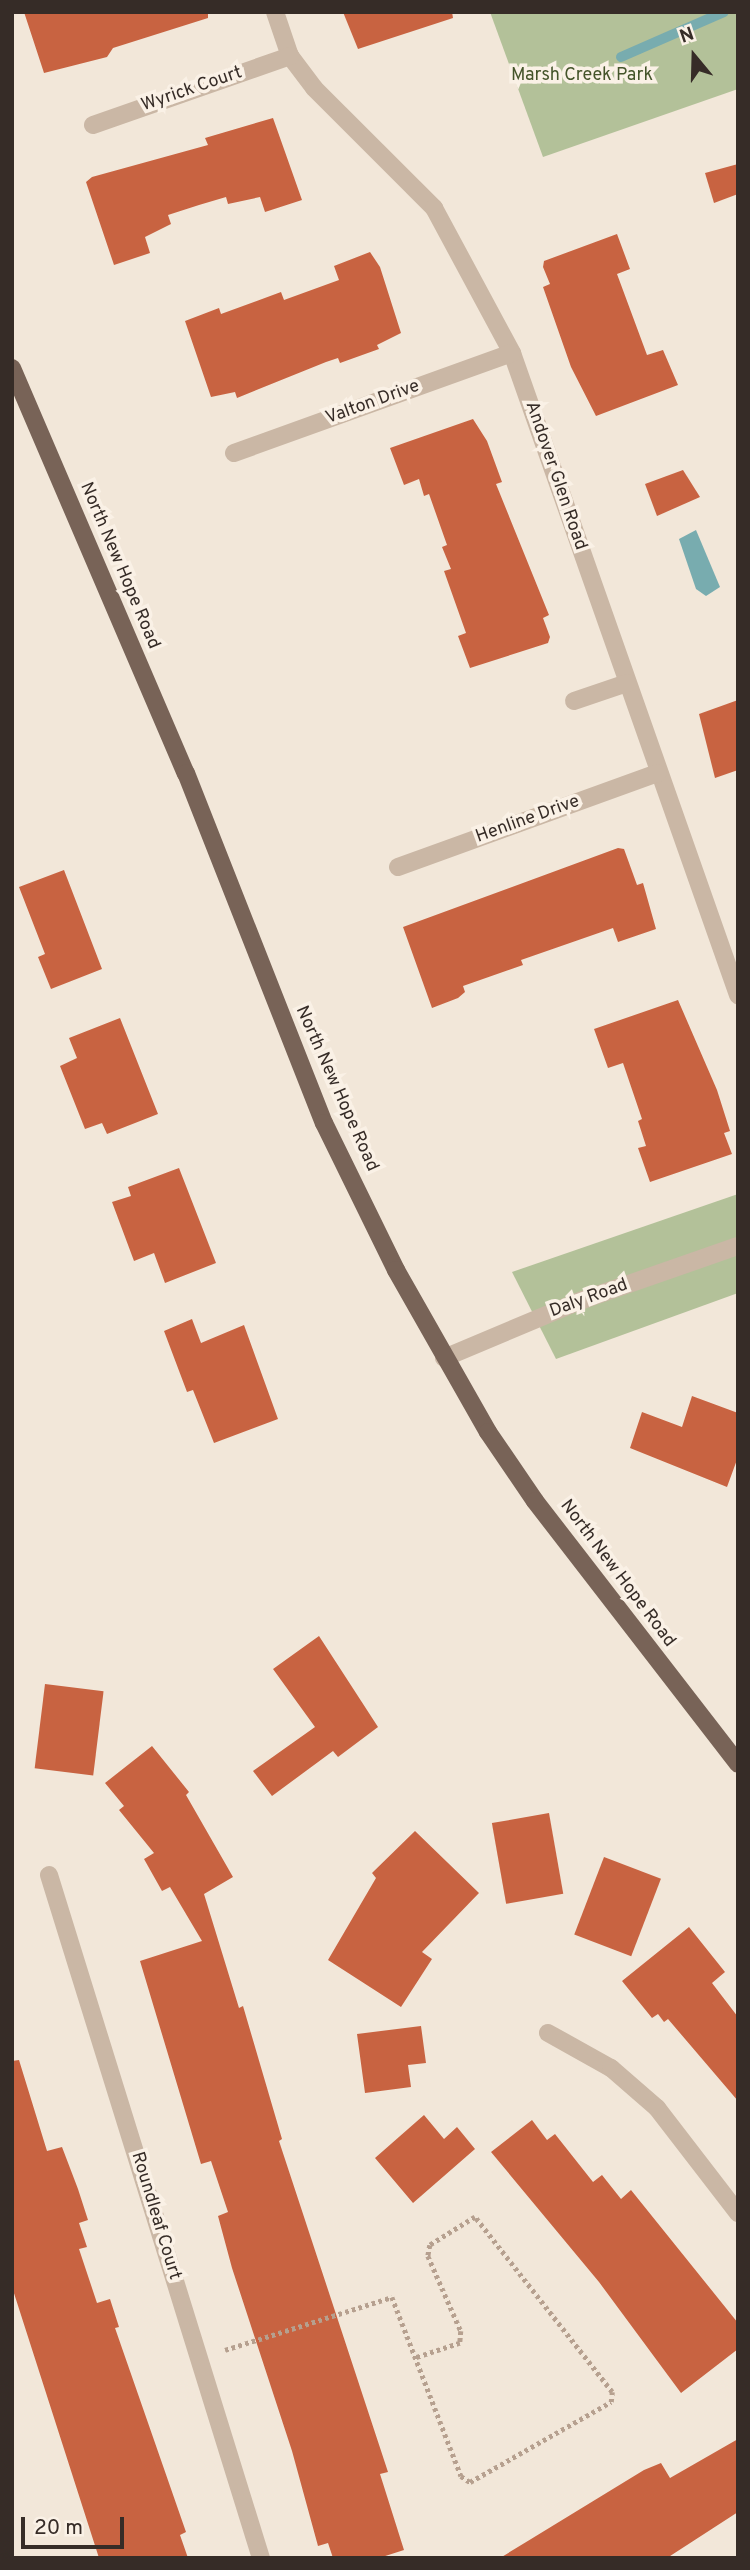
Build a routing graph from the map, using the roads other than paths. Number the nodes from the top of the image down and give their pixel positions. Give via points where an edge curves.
1 (275, 12) edge
2 (290, 56) junction
3 (93, 125) dead end
4 (512, 353) junction
5 (12, 368) edge
6 (234, 453) dead end
7 (627, 683) junction
8 (573, 701) dead end
9 (658, 773) junction
10 (398, 867) dead end
11 (738, 995) edge
12 (738, 1246) edge
13 (444, 1358) junction
14 (738, 1764) edge
15 (49, 1875) dead end
16 (548, 2033) dead end
17 (738, 2213) edge
18 (261, 2558) edge

1 - 2 street, Andover Glen Road
2 - 3 street, Wyrick Court
2 - 4 street, Andover Glen Road via 314,88 434,208
4 - 6 street, Valton Drive
4 - 7 street, Andover Glen Road
5 - 13 main road, North New Hope Road via 186,773 324,1123
7 - 8 street
7 - 9 street, Andover Glen Road
9 - 10 street, Henline Drive
9 - 11 street, Andover Glen Road
12 - 13 street, Daly Road via 577,1302
13 - 14 main road, North New Hope Road via 535,1501
15 - 18 street, Roundleaf Court
16 - 17 street via 611,2068 656,2108

